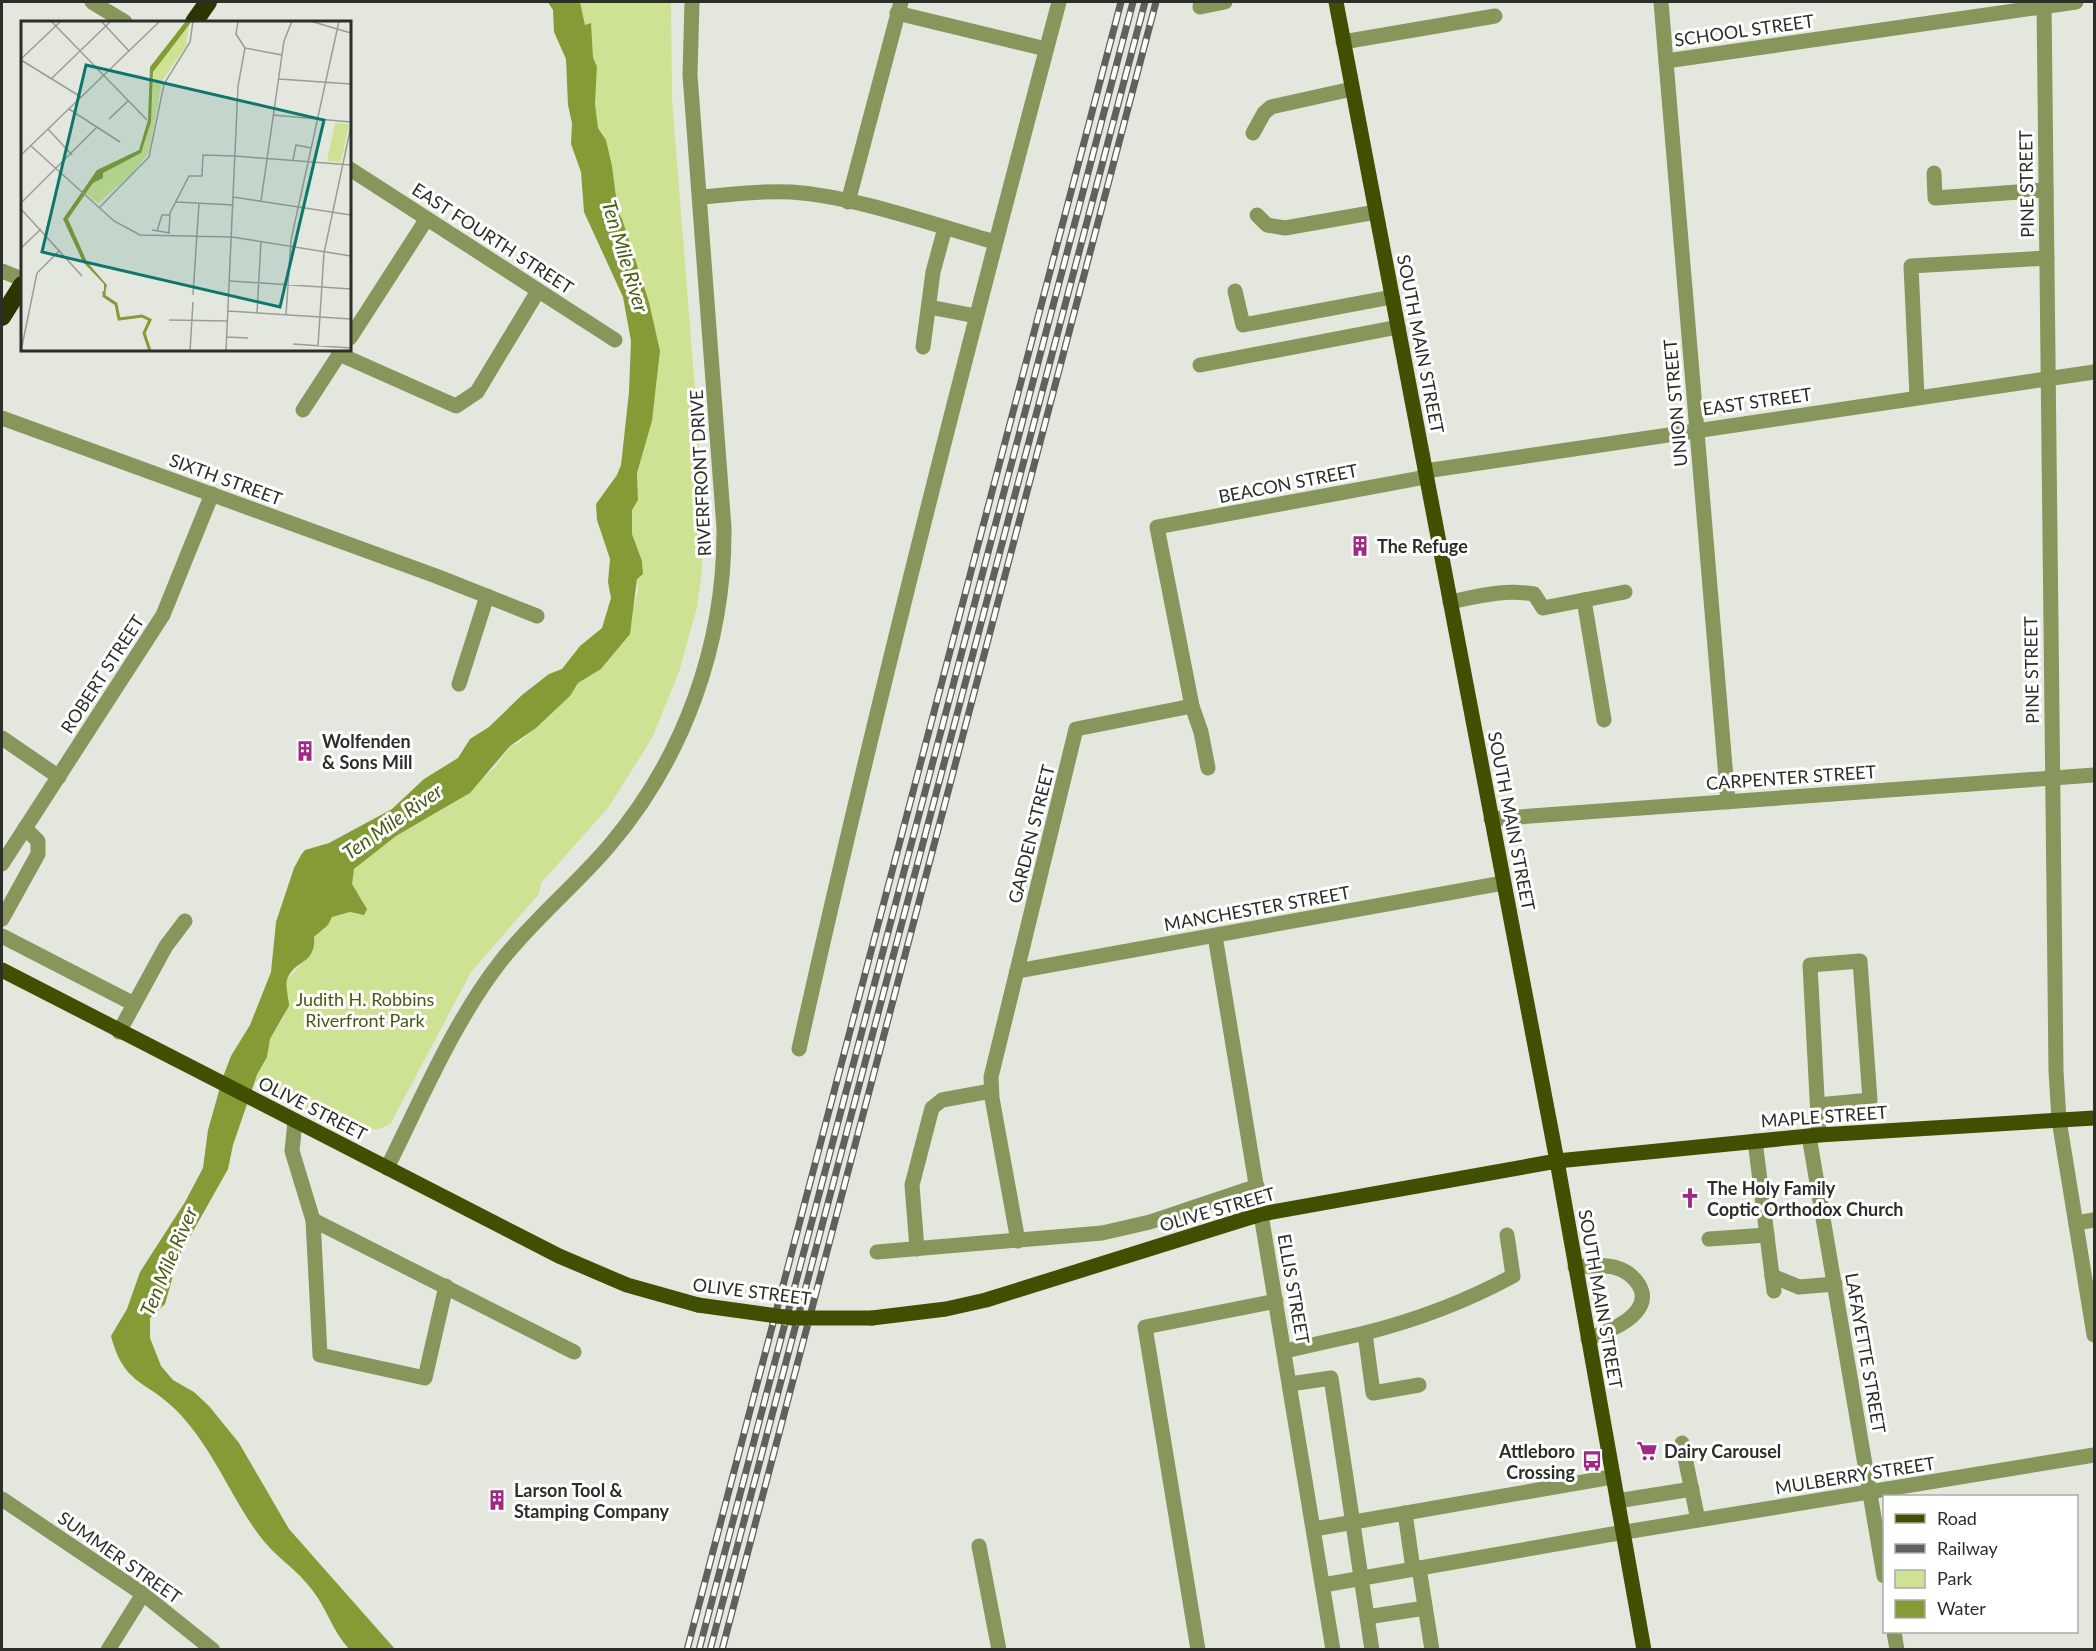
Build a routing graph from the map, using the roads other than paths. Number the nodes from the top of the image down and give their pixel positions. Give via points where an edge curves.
1 (92, 2) edge
2 (208, 2) edge
3 (692, 2) edge
4 (1059, 2) edge
5 (1201, 2) edge
6 (1225, 2) edge
7 (1336, 2) edge
8 (1661, 2) edge
9 (2076, 2) edge
10 (2044, 4) edge
11 (899, 7) edge
12 (1495, 16) dead end
13 (123, 21) edge
14 (195, 21) edge
15 (1343, 42) junction
16 (1046, 49) junction
17 (1666, 62) junction
18 (1352, 89) junction
19 (1253, 133) dead end
20 (351, 170) edge
21 (1934, 173) dead end
22 (2046, 190) junction
23 (700, 197) junction
24 (848, 202) junction
25 (1376, 212) junction
26 (1257, 215) dead end
27 (426, 220) junction
28 (945, 228) junction
29 (996, 242) junction
30 (2047, 258) junction
31 (2, 271) edge
32 (21, 279) edge
33 (21, 287) edge
34 (538, 291) junction
35 (1235, 291) dead end
36 (1392, 297) junction
37 (929, 307) junction
38 (2, 316) edge
39 (976, 316) junction
40 (1398, 327) junction
41 (351, 336) edge
42 (615, 340) dead end
43 (923, 347) dead end
44 (341, 352) edge
45 (1200, 365) dead end
46 (2094, 372) edge
47 (2048, 378) junction
48 (1917, 398) junction
49 (303, 410) dead end
50 (2, 418) edge
51 (1697, 429) junction
52 (1425, 474) junction
53 (212, 494) junction
54 (1625, 592) dead end
55 (487, 596) junction
56 (1584, 600) junction
57 (1450, 602) junction
58 (537, 616) dead end
59 (459, 684) dead end
60 (1192, 706) junction
61 (1604, 720) dead end
62 (2, 738) edge
63 (1208, 768) dead end
64 (2094, 775) edge
65 (59, 777) junction
66 (2052, 778) junction
67 (1728, 802) junction
68 (1491, 819) junction
69 (25, 828) junction
70 (2, 864) edge
71 (1503, 883) junction
72 (2, 919) edge
73 (185, 921) dead end
74 (2, 936) edge
75 (1215, 936) junction
76 (2, 970) edge
77 (1017, 972) junction
78 (134, 1004) junction
79 (119, 1032) junction
80 (799, 1049) dead end
81 (991, 1091) junction
82 (1818, 1105) junction
83 (2094, 1118) edge
84 (2059, 1120) junction
85 (295, 1121) junction
86 (1814, 1135) junction
87 (1755, 1141) junction
88 (1557, 1161) junction
89 (387, 1168) junction
90 (1257, 1186) junction
91 (1261, 1214) junction
92 (313, 1220) junction
93 (2094, 1220) edge
94 (2076, 1223) junction
95 (1508, 1235) dead end
96 (1767, 1235) junction
97 (1708, 1239) dead end
98 (1018, 1241) junction
99 (917, 1249) junction
100 (877, 1252) dead end
101 (1575, 1267) junction
102 (1835, 1284) junction
103 (446, 1286) junction
104 (2092, 1299) edge
105 (1276, 1301) junction
106 (1365, 1333) junction
107 (2094, 1335) edge
108 (1588, 1339) junction
109 (1285, 1351) junction
110 (574, 1352) dead end
111 (1290, 1384) junction
112 (1419, 1385) dead end
113 (1682, 1443) dead end
114 (2094, 1455) edge
115 (1612, 1477) junction
116 (1692, 1489) junction
117 (1870, 1492) junction
118 (2, 1499) edge
119 (1617, 1501) junction
120 (1405, 1513) junction
121 (1698, 1520) junction
122 (1354, 1522) junction
123 (1314, 1529) junction
124 (1622, 1532) junction
125 (979, 1546) dead end
126 (1416, 1568) junction
127 (1883, 1570) edge
128 (1361, 1578) junction
129 (1323, 1585) junction
130 (142, 1594) junction
131 (1425, 1608) junction
132 (1367, 1617) junction
133 (1894, 1633) edge
134 (108, 1650) edge
135 (213, 1650) edge
136 (999, 1650) edge
137 (1198, 1650) edge
138 (1333, 1650) edge
139 (1372, 1650) edge
140 (1432, 1650) edge
141 (1644, 1650) edge
142 (1897, 1650) edge

1 - 13 street
2 - 14 highway
3 - 23 street, RIVERFRONT DRIVE via 690,60
4 - 16 street
5 - 6 street via 1200,7
7 - 15 main road, SOUTH MAIN STREET
8 - 17 street, UNION STREET
9 - 10 street, SCHOOL STREET
10 - 17 street, SCHOOL STREET
10 - 22 street, PINE STREET
11 - 16 street
11 - 24 street
12 - 15 street
15 - 18 main road, SOUTH MAIN STREET
16 - 29 street
17 - 51 street, UNION STREET
18 - 19 street via 1270,107
18 - 25 main road, SOUTH MAIN STREET
20 - 27 street, EAST FOURTH STREET
21 - 22 street via 1935,198
22 - 30 street, PINE STREET
23 - 24 street via 784,192
23 - 89 street, RIVERFRONT DRIVE via 724,536 717,616 700,684 675,747 631,818 510,950 484,985
24 - 28 street
25 - 26 street via 1285,228 1267,225
25 - 36 main road, SOUTH MAIN STREET
27 - 34 street, EAST FOURTH STREET
27 - 41 street
28 - 29 street
28 - 37 street via 933,272
29 - 39 street
30 - 47 street, PINE STREET
30 - 48 street via 1911,266
31 - 32 street
33 - 38 highway
34 - 42 street, EAST FOURTH STREET
34 - 44 street via 477,392 456,406
35 - 36 street via 1243,326
36 - 40 main road, SOUTH MAIN STREET
37 - 39 street
37 - 43 street
39 - 80 street via 852,808
40 - 45 street
40 - 52 main road, SOUTH MAIN STREET
44 - 49 street
46 - 47 street, EAST STREET
47 - 48 street, EAST STREET
47 - 66 street, PINE STREET
48 - 51 street, EAST STREET
50 - 53 street, SIXTH STREET
51 - 52 street, EAST STREET
51 - 67 street, UNION STREET
52 - 57 main road, SOUTH MAIN STREET
52 - 60 street, BEACON STREET via 1157,527
53 - 55 street, SIXTH STREET
53 - 65 street, ROBERT STREET via 163,615
54 - 56 street
55 - 58 street, SIXTH STREET
55 - 59 street
56 - 57 street via 1543,608 1533,594 1494,592
56 - 61 street
57 - 68 main road, SOUTH MAIN STREET
60 - 63 street
60 - 77 street, GARDEN STREET via 1076,729
62 - 65 street
64 - 66 street, CARPENTER STREET
65 - 69 street, ROBERT STREET
66 - 67 street, CARPENTER STREET
66 - 84 street, PINE STREET
67 - 68 street, CARPENTER STREET
68 - 71 main road, SOUTH MAIN STREET
69 - 70 street, ROBERT STREET
69 - 72 street via 39,841 38,854
71 - 75 street, MANCHESTER STREET
71 - 88 main road, SOUTH MAIN STREET
73 - 78 street via 166,946
74 - 78 street
75 - 77 street, MANCHESTER STREET
75 - 90 street, ELLIS STREET
76 - 79 main road, OLIVE STREET
77 - 81 street, GARDEN STREET
78 - 79 street
79 - 85 main road, OLIVE STREET
81 - 98 street, GARDEN STREET
81 - 99 street via 942,1100 932,1108 912,1185
82 - 82 street, LAFAYETTE STREET via 1810,965 1860,961 1870,1100
82 - 86 street, LAFAYETTE STREET
83 - 84 main road, MAPLE STREET
84 - 86 main road, MAPLE STREET
84 - 94 street, PINE STREET
85 - 89 main road, OLIVE STREET
85 - 92 street via 292,1151
86 - 87 main road, MAPLE STREET
86 - 102 street, LAFAYETTE STREET
87 - 88 main road, MAPLE STREET
87 - 96 street
88 - 91 main road, OLIVE STREET
88 - 101 main road, SOUTH MAIN STREET
89 - 91 main road, OLIVE STREET, bridge via 595,1273 698,1305 792,1318 872,1318 946,1309
90 - 91 street, ELLIS STREET
90 - 98 street, OLIVE STREET via 1117,1230
91 - 105 street, ELLIS STREET
92 - 103 street
92 - 103 street via 320,1355 425,1378
93 - 94 street
94 - 104 street, PINE STREET
95 - 106 street via 1513,1276 1422,1317
96 - 97 street
96 - 102 street via 1773,1284
98 - 99 street, OLIVE STREET
99 - 100 street, OLIVE STREET
101 - 108 main road, SOUTH MAIN STREET
101 - 108 street via 1619,1268 1633,1276 1642,1291 1640,1304 1628,1320
102 - 117 street, LAFAYETTE STREET
103 - 110 street
104 - 107 street, PINE STREET
105 - 109 street, ELLIS STREET
105 - 137 street via 1145,1327
106 - 109 street
106 - 112 street via 1373,1393
108 - 115 main road, SOUTH MAIN STREET
109 - 111 street, ELLIS STREET
111 - 122 street via 1331,1378
111 - 123 street, ELLIS STREET
113 - 116 street
114 - 117 street, MULBERRY STREET
115 - 119 main road, SOUTH MAIN STREET
115 - 120 street
116 - 119 street
116 - 121 street
117 - 121 street, MULBERRY STREET
117 - 127 street, LAFAYETTE STREET
118 - 130 street, SUMMER STREET
119 - 124 main road, SOUTH MAIN STREET
120 - 122 street
120 - 126 street
121 - 124 street, MULBERRY STREET
122 - 123 street
122 - 128 street
123 - 129 street, ELLIS STREET
124 - 126 street, MULBERRY STREET
124 - 141 main road, SOUTH MAIN STREET
125 - 136 street
126 - 128 street, MULBERRY STREET
126 - 131 street
128 - 129 street, MULBERRY STREET
128 - 132 street
129 - 138 street, ELLIS STREET
130 - 134 street
130 - 135 street, SUMMER STREET
131 - 132 street
131 - 140 street
132 - 139 street
133 - 142 street

